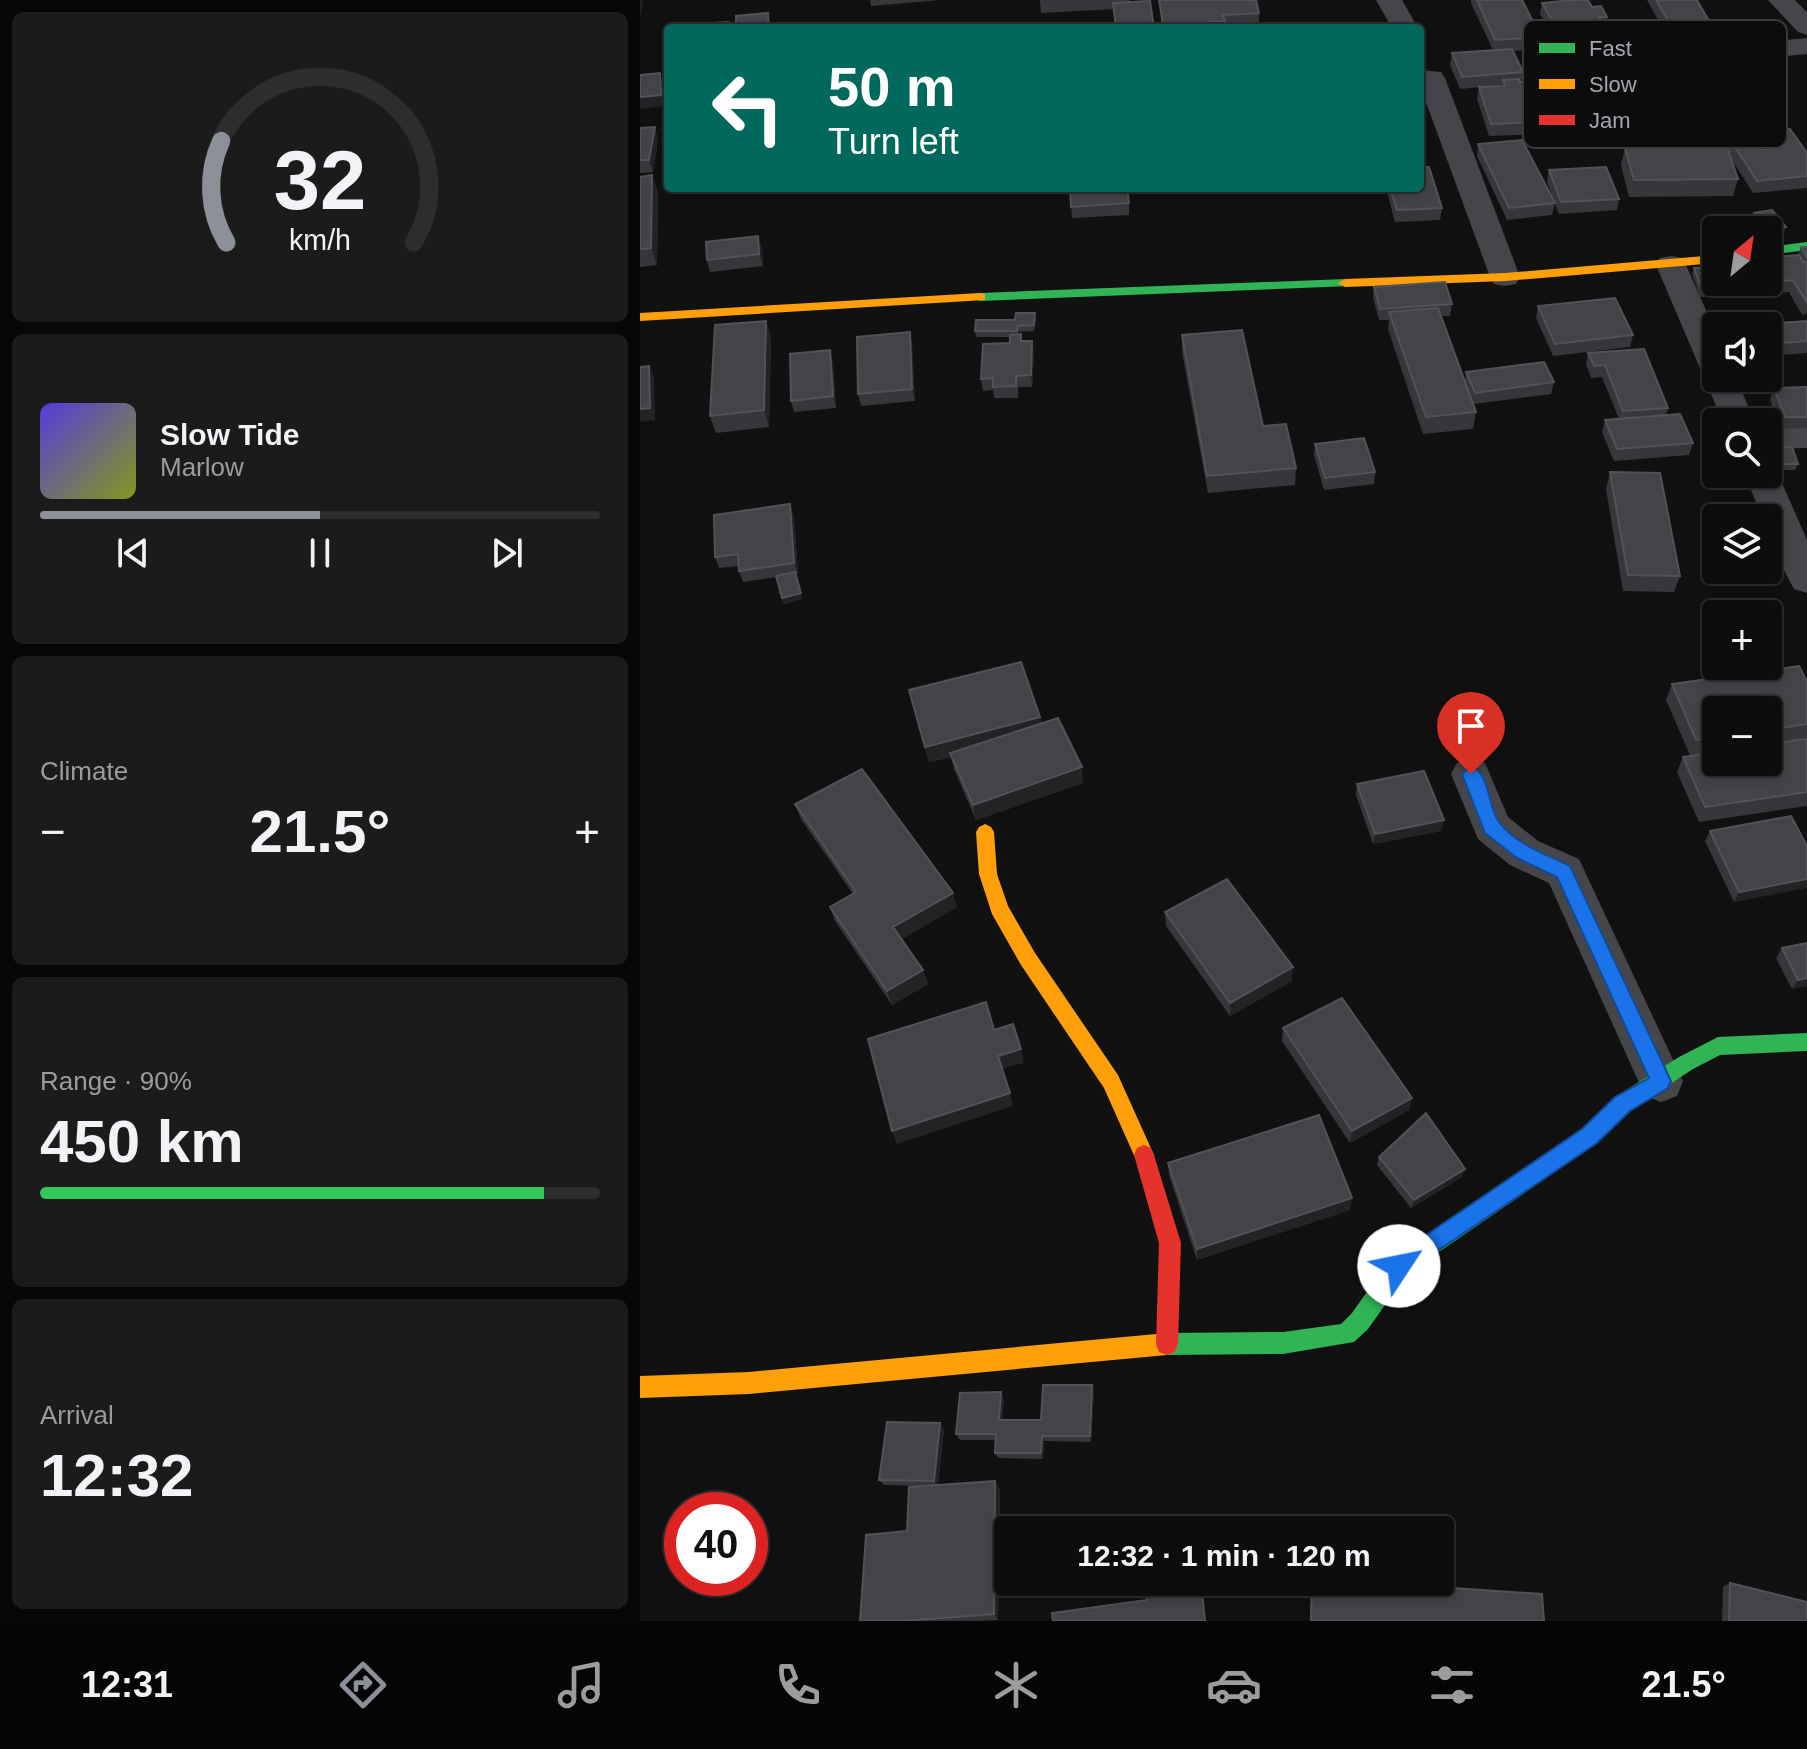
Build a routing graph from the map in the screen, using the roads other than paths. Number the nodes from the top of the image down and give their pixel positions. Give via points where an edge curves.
1 (1389, 0) edge
2 (1781, 0) edge
3 (1403, 24) edge
4 (1807, 27) edge
5 (1807, 46) edge
6 (1787, 48) edge
7 (1424, 71) edge
8 (1807, 246) edge
9 (1782, 249) edge
10 (1702, 261) edge
11 (1671, 265) junction
12 (1505, 277) junction
13 (640, 317) edge
14 (1702, 337) edge
15 (1807, 437) edge
16 (1782, 438) edge
17 (1767, 488) edge
18 (1807, 580) edge
19 (1471, 774) dead end
20 (985, 832) dead end
21 (1807, 1042) edge
22 (1661, 1081) junction
23 (1167, 1344) junction
24 (640, 1387) edge

1 - 3 street
2 - 4 street
5 - 6 street
7 - 12 street
8 - 9 street
10 - 11 street
11 - 12 street
11 - 14 street
12 - 13 street via 1012,295
15 - 16 street
17 - 18 street
19 - 22 street via 1492,827 1524,853 1564,871
20 - 23 street via 988,877 1000,911 1111,1082 1138,1144 1168,1231
21 - 22 street via 1718,1046
22 - 23 street via 1399,1266 1346,1334 1283,1343
23 - 24 street via 749,1383

